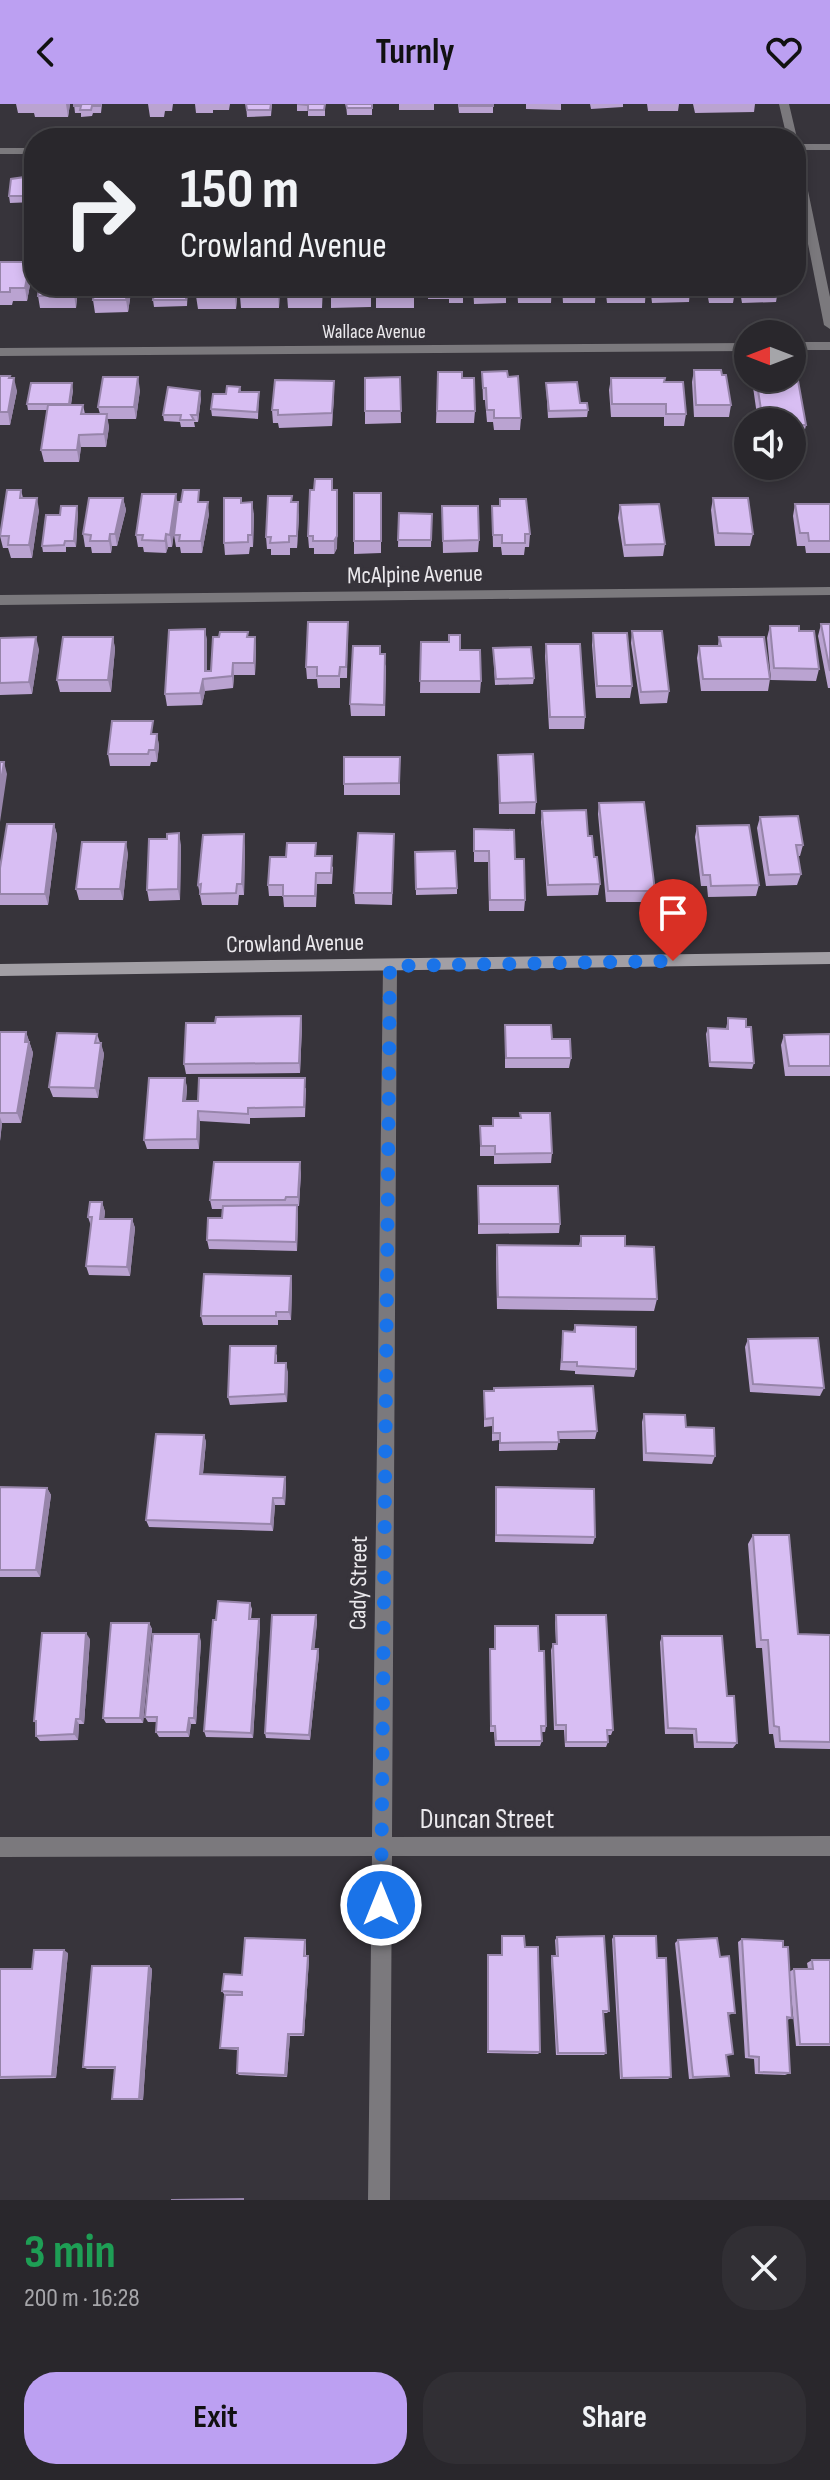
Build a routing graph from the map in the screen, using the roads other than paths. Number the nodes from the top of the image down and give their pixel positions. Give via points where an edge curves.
1 (784, 104) edge
2 (790, 128) edge
3 (806, 147) edge
4 (830, 147) edge
5 (0, 151) edge
6 (24, 151) edge
7 (806, 206) edge
8 (830, 325) edge
9 (806, 346) edge
10 (830, 346) edge
11 (734, 347) edge
12 (0, 352) edge
13 (830, 591) edge
14 (0, 600) edge
15 (830, 958) edge
16 (390, 966) junction
17 (0, 970) edge
18 (830, 1846) edge
19 (0, 1847) edge
20 (382, 1847) junction
21 (379, 2200) edge

1 - 2 street
3 - 4 street
5 - 6 street
7 - 8 street
9 - 10 street
11 - 12 street, Wallace Avenue
13 - 14 street, McAlpine Avenue
15 - 16 main road, Crowland Avenue
16 - 17 main road, Crowland Avenue
16 - 20 street, Cady Street
18 - 20 street, Duncan Street
19 - 20 street, Duncan Street
20 - 21 street, Cady Street

